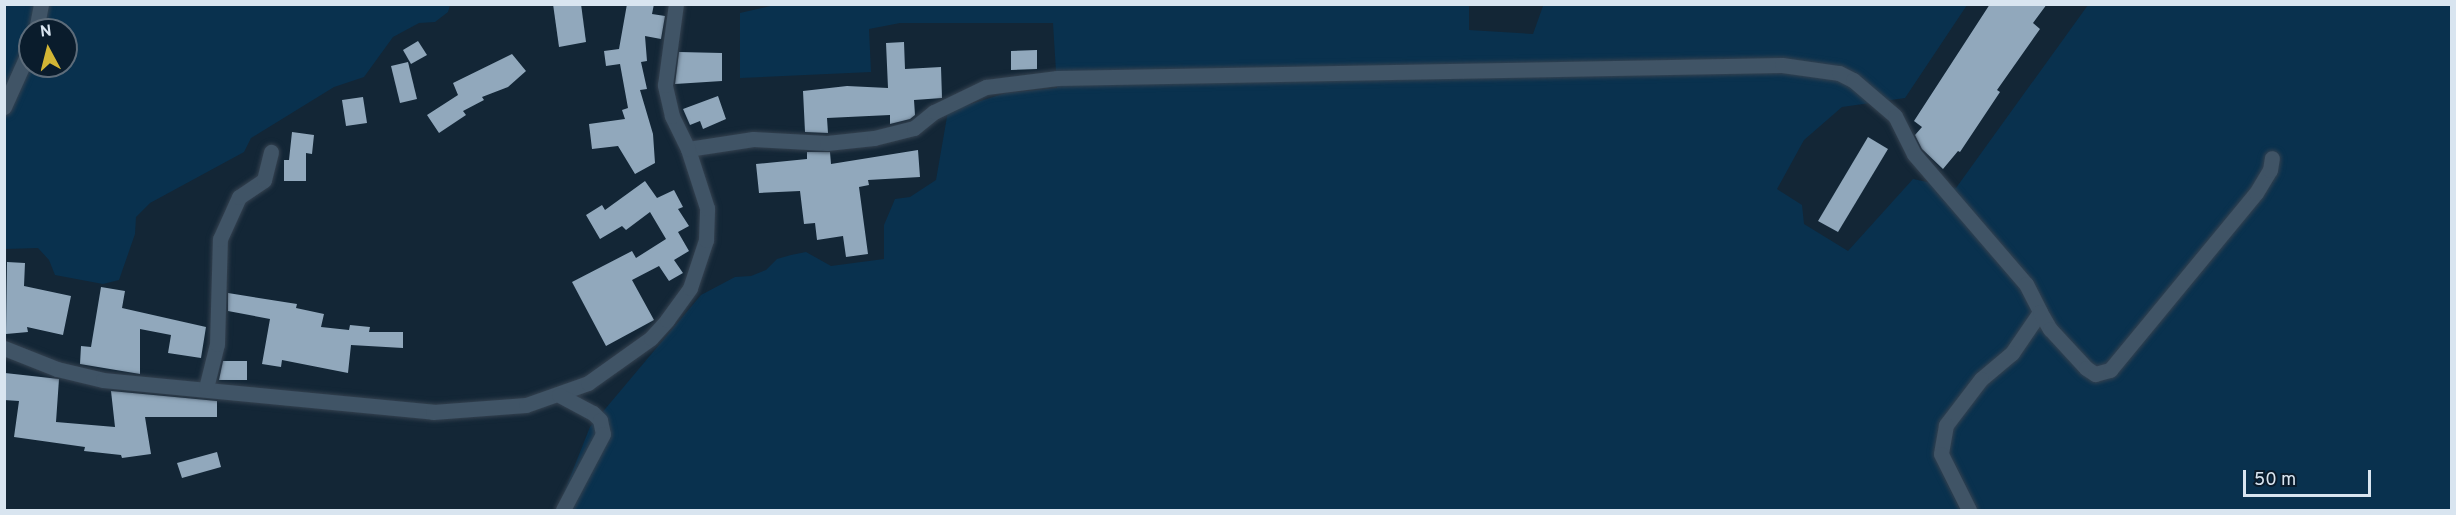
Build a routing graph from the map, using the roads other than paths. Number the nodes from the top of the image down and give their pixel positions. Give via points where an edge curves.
1 (676, 4) edge
2 (18, 75) edge
3 (4, 106) edge
4 (688, 149) junction
5 (271, 152) dead end
6 (2272, 158) dead end
7 (2040, 312) junction
8 (4, 348) edge
9 (206, 388) junction
10 (559, 395) junction
11 (564, 510) edge
12 (1969, 510) edge

1 - 4 street via 665,85 672,116
2 - 3 street
4 - 7 street via 753,139 827,143 874,138 914,128 934,112 986,87 1058,78 1782,65 1823,69 1853,80 1895,116 1921,162 2026,284
4 - 10 street via 707,208 706,240 690,288 651,338 588,382
5 - 9 street via 264,180 239,198 220,238 217,344
6 - 7 street via 2270,170 2256,193 2110,370 2095,374 2086,368 2050,329
7 - 12 street via 2012,353 1981,379 1946,425 1941,454
8 - 9 street via 57,369 103,381
9 - 10 street via 433,412 526,405
10 - 11 street via 593,413 600,420 603,434

